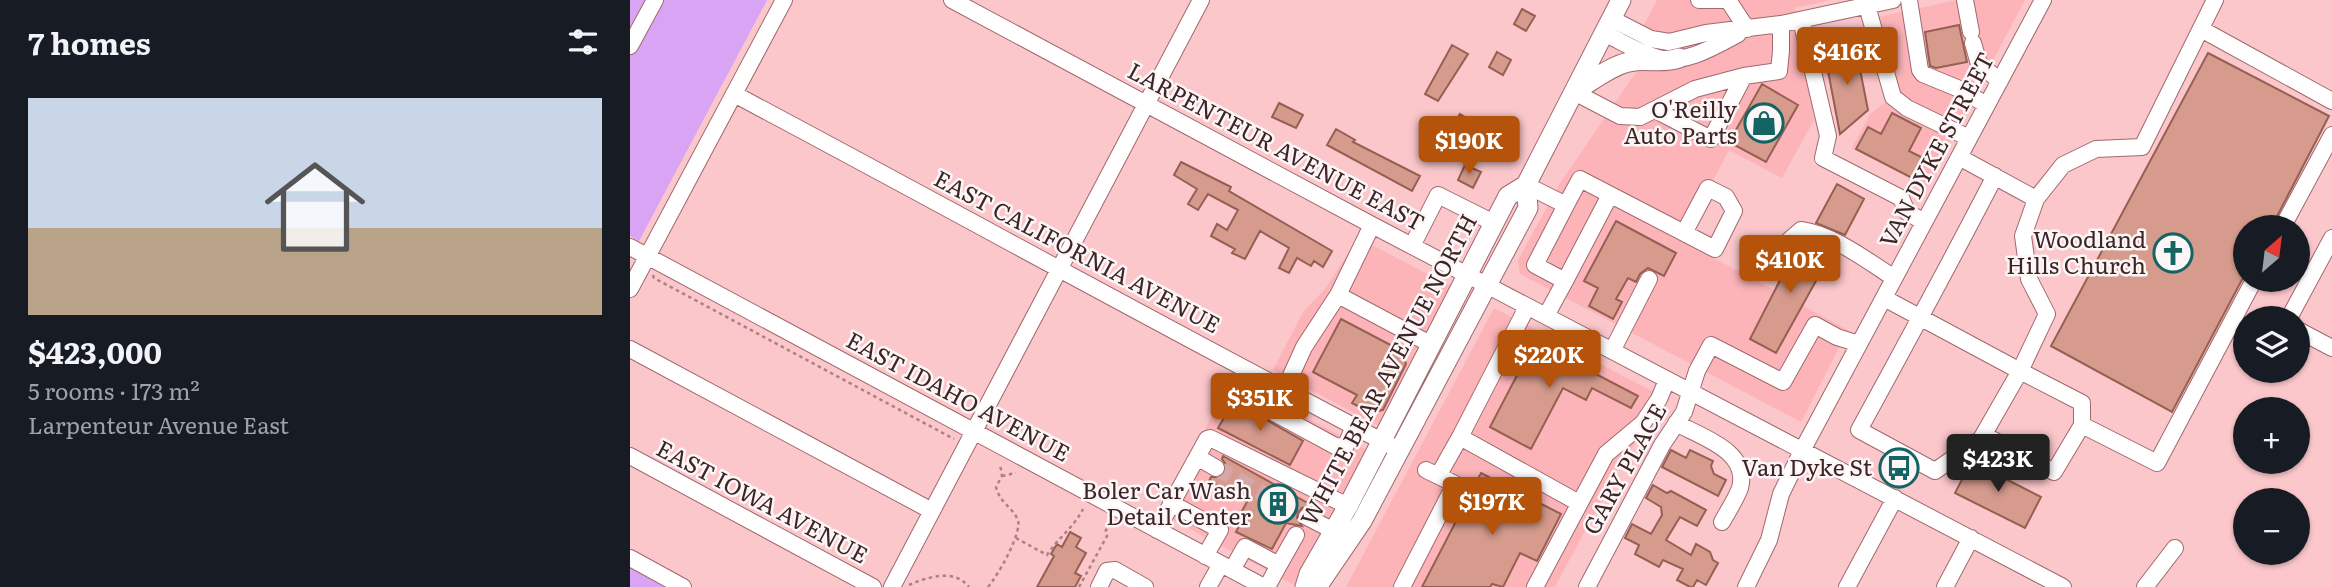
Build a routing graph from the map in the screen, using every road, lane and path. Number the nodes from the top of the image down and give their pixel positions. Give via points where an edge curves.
1 (655, 0) edge
2 (783, 0) edge
3 (952, 0) edge
4 (1201, 0) edge
5 (1621, 0) edge
6 (1699, 0) edge
7 (1714, 0) edge
8 (1726, 0) edge
9 (1893, 0) edge
10 (1909, 0) edge
11 (1965, 0) edge
12 (2043, 0) edge
13 (2215, 0) edge
14 (1867, 6) junction
15 (1819, 8) edge
16 (1801, 20) junction
17 (1781, 24) junction
18 (1608, 26) junction
19 (1747, 29) junction
20 (2201, 29) junction
21 (630, 46) edge
22 (1679, 58) junction
23 (1744, 76) junction
24 (2000, 81) junction
25 (1574, 92) junction
26 (734, 94) junction
27 (2332, 101) edge
28 (1147, 103) junction
29 (1987, 104) junction
30 (1655, 110) junction
31 (2332, 135) edge
32 (1969, 138) junction
33 (1959, 157) junction
34 (1995, 176) junction
35 (1526, 185) junction
36 (1610, 195) junction
37 (2036, 199) junction
38 (1566, 205) junction
39 (2290, 215) edge
40 (1924, 222) junction
41 (1494, 223) junction
42 (1372, 225) junction
43 (1684, 233) dead end
44 (2332, 237) edge
45 (1412, 246) junction
46 (630, 247) edge
47 (647, 257) junction
48 (1061, 268) junction
49 (1770, 272) dead end
50 (653, 274) dead end
51 (1468, 275) junction
52 (1895, 278) junction
53 (1649, 279) dead end
54 (1565, 281) junction
55 (1488, 285) junction
56 (630, 289) edge
57 (2249, 292) edge
58 (1338, 295) junction
59 (1884, 298) junction
60 (2295, 306) edge
61 (1527, 307) junction
62 (1546, 316) junction
63 (1920, 317) junction
64 (2310, 336) edge
65 (1859, 344) junction
66 (1432, 345) junction
67 (2332, 348) edge
68 (630, 349) edge
69 (1612, 351) junction
70 (1245, 369) junction
71 (2020, 371) junction
72 (1667, 380) junction
73 (1284, 391) junction
74 (1690, 392) junction
75 (1326, 411) junction
76 (1676, 424) junction
77 (2082, 425) junction
78 (1354, 426) junction
79 (975, 432) junction
80 (1315, 435) junction
81 (1984, 435) junction
82 (1460, 437) junction
83 (957, 440) dead end
84 (1382, 441) junction
85 (1803, 449) junction
86 (1399, 450) junction
87 (630, 456) edge
88 (1197, 457) junction
89 (1000, 464) dead end
90 (1216, 468) tunnel mouth
91 (1016, 473) dead end
92 (1002, 476) junction
93 (1895, 498) junction
94 (1171, 503) junction
95 (1579, 503) junction
96 (1348, 506) junction
97 (1083, 509) dead end
98 (932, 511) junction
99 (1307, 517) tunnel mouth
100 (1722, 522) dead end
101 (1110, 523) dead end
102 (1157, 530) junction
103 (1334, 531) junction
104 (1296, 535) dead end
105 (1016, 538) junction
106 (1971, 538) junction
107 (2175, 548) dead end
108 (1206, 556) junction
109 (630, 558) edge
110 (1279, 565) junction
111 (1226, 567) junction
112 (909, 584) dead end
113 (2055, 585) edge
114 (683, 587) edge
115 (873, 587) edge
116 (892, 587) edge
117 (969, 587) edge
118 (988, 587) edge
119 (1079, 587) edge
120 (1099, 587) edge
121 (1145, 587) edge
122 (1209, 587) edge
123 (1265, 587) edge
124 (1305, 587) edge
125 (1317, 587) edge
126 (1402, 587) edge
127 (1535, 587) edge
128 (1587, 587) edge
129 (1746, 587) edge
130 (1847, 587) edge
131 (1945, 587) edge
132 (2145, 587) edge

1 - 21 street
2 - 26 street
3 - 28 street, LARPENTEUR AVENUE EAST
4 - 28 street
5 - 18 main road, WHITE BEAR AVENUE NORTH
6 - 7 street
7 - 8 street
8 - 19 street
9 - 14 street
10 - 29 street via 1923,74
11 - 24 street via 1979,64
12 - 24 street, VAN DYKE STREET
13 - 20 street
14 - 15 street
14 - 32 street via 1893,97
15 - 16 street
16 - 17 street
16 - 40 street via 1828,136 1822,158 1901,198 1907,212
17 - 19 street
17 - 23 street via 1779,71
18 - 19 street via 1664,42
18 - 22 street via 1655,58
18 - 25 main road, WHITE BEAR AVENUE NORTH
19 - 22 street
20 - 27 street
20 - 37 street via 2142,148 2096,149 2063,165
22 - 25 main road via 1625,63
23 - 30 street via 1695,89
23 - 30 street via 1711,139
24 - 29 street, VAN DYKE STREET
25 - 30 street via 1620,116 1640,117
25 - 35 main road, WHITE BEAR AVENUE NORTH
26 - 47 street
26 - 48 street, EAST CALIFORNIA AVENUE
28 - 42 street, LARPENTEUR AVENUE EAST
28 - 48 street
29 - 32 street, VAN DYKE STREET
31 - 39 street
32 - 33 street, VAN DYKE STREET
33 - 34 street
33 - 40 street, VAN DYKE STREET
34 - 37 street
34 - 63 street
35 - 38 street
35 - 41 main road, WHITE BEAR AVENUE NORTH via 1507,195
35 - 55 main road, WHITE BEAR AVENUE NORTH via 1528,208
36 - 38 street via 1580,179
36 - 43 street
36 - 54 street
37 - 71 street via 2023,236 2029,279 2046,314
38 - 54 street via 1535,265
40 - 52 street, VAN DYKE STREET
41 - 45 street via 1438,195
41 - 51 main road, WHITE BEAR AVENUE NORTH
42 - 45 street, LARPENTEUR AVENUE EAST
42 - 58 street
44 - 60 street
45 - 51 street, LARPENTEUR AVENUE EAST
46 - 47 street, EAST IDAHO AVENUE
47 - 56 street
47 - 79 street, EAST IDAHO AVENUE
48 - 70 street, EAST CALIFORNIA AVENUE
48 - 79 street
49 - 52 street via 1786,243 1801,230 1814,232
50 - 83 path
51 - 55 street, LARPENTEUR AVENUE EAST
51 - 66 main road, WHITE BEAR AVENUE NORTH
52 - 59 street, VAN DYKE STREET
53 - 69 street
54 - 62 street
55 - 61 street, LARPENTEUR AVENUE EAST
55 - 86 main road, WHITE BEAR AVENUE NORTH
57 - 77 street via 2157,463
58 - 66 street
58 - 73 street via 1304,347
59 - 63 street
59 - 65 street, VAN DYKE STREET
61 - 62 street, LARPENTEUR AVENUE EAST
61 - 82 street
62 - 69 street, LARPENTEUR AVENUE EAST
63 - 71 street
63 - 81 street via 1859,430 1935,471
64 - 67 street
65 - 74 street, GARY PLACE via 1815,326 1783,382 1711,345
65 - 85 street, VAN DYKE STREET
66 - 84 main road, WHITE BEAR AVENUE NORTH
68 - 98 street
69 - 72 street, LARPENTEUR AVENUE EAST
70 - 73 street, EAST CALIFORNIA AVENUE
70 - 80 street via 1239,386 1245,397
71 - 77 street via 2082,403
71 - 81 street
72 - 74 street, LARPENTEUR AVENUE EAST
72 - 95 street via 1643,423 1605,454
73 - 75 street, EAST CALIFORNIA AVENUE
74 - 76 street, GARY PLACE
74 - 85 street, LARPENTEUR AVENUE EAST
75 - 78 street, EAST CALIFORNIA AVENUE
75 - 80 street
76 - 100 street via 1736,458 1742,475 1740,489
76 - 128 street, GARY PLACE
77 - 81 street via 2054,472
78 - 80 street via 1342,447
78 - 84 street, EAST CALIFORNIA AVENUE
79 - 98 street
79 - 102 street, EAST IDAHO AVENUE
82 - 95 street
82 - 126 street via 1432,473 1455,484
84 - 86 street, EAST CALIFORNIA AVENUE
84 - 96 main road, WHITE BEAR AVENUE NORTH
85 - 93 street, LARPENTEUR AVENUE EAST
85 - 129 street, VAN DYKE STREET
86 - 125 main road, WHITE BEAR AVENUE NORTH via 1362,521
87 - 115 street, EAST IOWA AVENUE
88 - 90 street
88 - 94 street
88 - 96 street via 1210,438
89 - 92 path
91 - 92 path
92 - 105 path via 996,486 1003,504 1020,524
93 - 106 street, LARPENTEUR AVENUE EAST
93 - 130 street
94 - 102 street
94 - 108 street via 1220,530
95 - 127 street
96 - 103 main road, WHITE BEAR AVENUE NORTH
97 - 105 path via 1047,555
98 - 116 street
99 - 103 street
101 - 119 path
102 - 108 street, EAST IDAHO AVENUE
103 - 124 main road, WHITE BEAR AVENUE NORTH
104 - 110 street
105 - 118 path
106 - 113 street, LARPENTEUR AVENUE EAST
106 - 131 street
107 - 132 street
108 - 111 street, EAST IDAHO AVENUE
109 - 114 street
110 - 111 street via 1245,547
110 - 123 street
111 - 122 street
111 - 123 street, EAST IDAHO AVENUE
112 - 117 path via 946,576
120 - 121 street via 1107,571 1115,570

